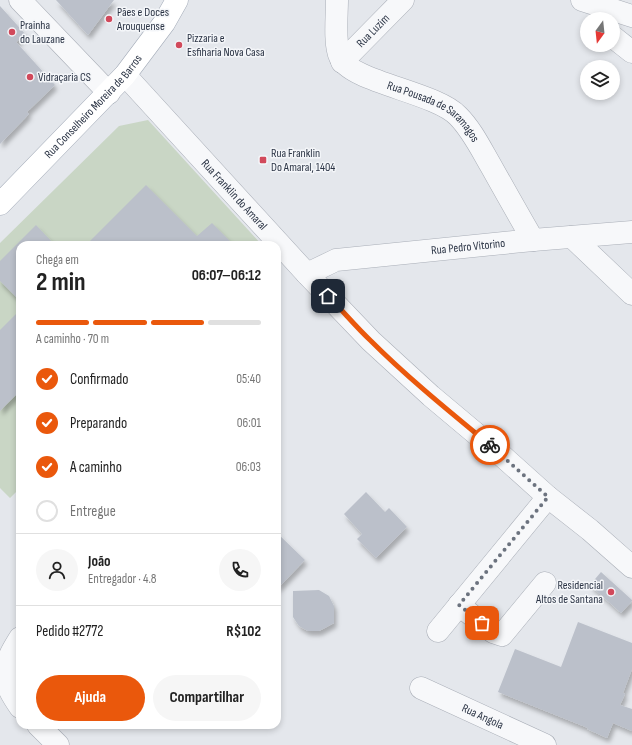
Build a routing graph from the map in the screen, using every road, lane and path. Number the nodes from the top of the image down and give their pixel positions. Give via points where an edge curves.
1 (20, 0) edge
2 (177, 0) edge
3 (337, 0) edge
4 (403, 0) edge
5 (566, 0) edge
6 (582, 0) edge
7 (581, 12) edge
8 (632, 16) edge
9 (620, 43) edge
10 (632, 52) edge
11 (342, 62) junction
12 (125, 75) junction
13 (109, 93) junction
14 (0, 204) edge
15 (632, 232) edge
16 (572, 237) junction
17 (533, 240) junction
18 (278, 241) edge
19 (281, 245) edge
20 (308, 274) junction
21 (632, 294) edge
22 (548, 497) junction
23 (632, 567) edge
24 (545, 583) dead end
25 (459, 605) junction
26 (438, 631) dead end
27 (16, 645) edge
28 (421, 688) dead end
29 (16, 703) edge
30 (42, 729) edge
31 (58, 745) edge
32 (545, 745) edge

1 - 13 street
2 - 12 main road, Rua Conselheiro Moreira de Barros via 164,23
3 - 11 street via 338,50
4 - 11 street, Rua Luzim
5 - 7 street
6 - 8 street
9 - 10 street
11 - 17 street, Rua Pousada de Saramagos via 350,69 371,78 441,104 457,115 473,135
12 - 13 main road, Rua Conselheiro Moreira de Barros
12 - 18 street, Rua Franklin do Amaral
13 - 14 main road, Rua Conselheiro Moreira de Barros
15 - 16 street, Rua Pedro Vitorino
16 - 17 street, Rua Pedro Vitorino
16 - 21 street
17 - 20 street, Rua Pedro Vitorino via 336,260
19 - 20 street, Rua Franklin do Amaral
20 - 22 street, Rua Franklin do Amaral via 371,341
22 - 23 street, Rua Franklin do Amaral
22 - 25 street
24 - 25 street via 502,635 493,632
25 - 26 street
27 - 29 street via 3,666 1,679 9,696
28 - 32 street, Rua Angola
30 - 31 street

